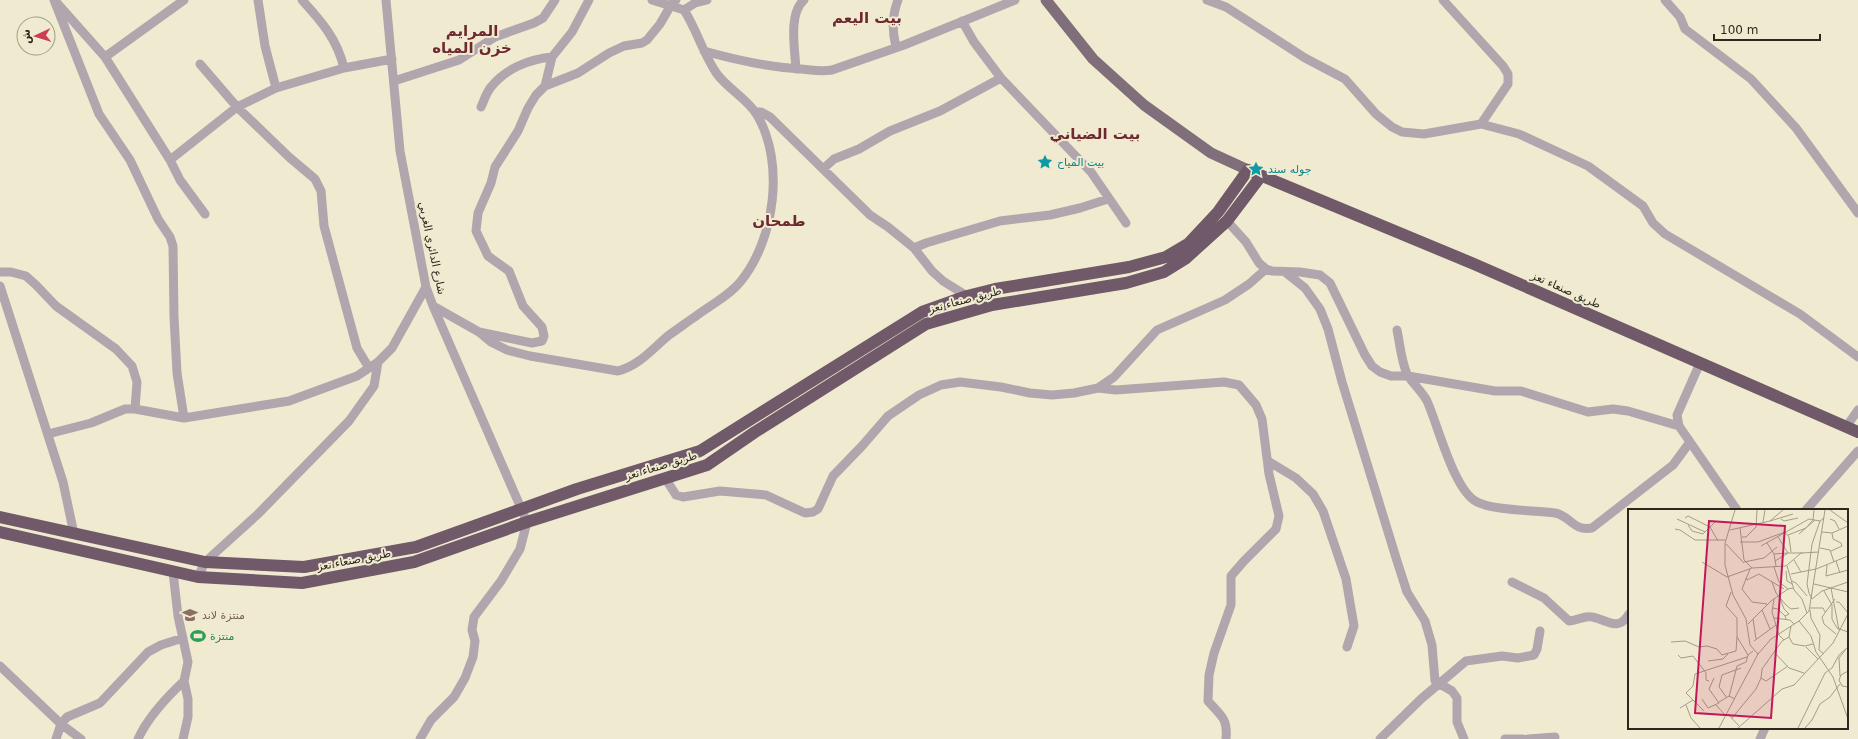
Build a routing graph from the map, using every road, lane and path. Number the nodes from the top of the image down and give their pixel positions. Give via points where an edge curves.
1 (54, 0) edge
2 (184, 0) edge
3 (258, 0) edge
4 (302, 0) edge
5 (386, 0) edge
6 (555, 0) edge
7 (589, 0) edge
8 (652, 0) edge
9 (707, 0) edge
10 (804, 0) edge
11 (898, 0) edge
12 (1015, 0) edge
13 (1046, 0) edge
14 (1207, 0) edge
15 (1443, 0) edge
16 (1665, 0) edge
17 (673, 3) edge
18 (1228, 3) edge
19 (684, 10) junction
20 (962, 21) junction
21 (896, 47) junction
22 (704, 51) junction
23 (105, 57) junction
24 (552, 57) junction
25 (392, 59) junction
26 (200, 64) dead end
27 (344, 68) junction
28 (796, 69) junction
29 (1001, 78) junction
30 (394, 81) junction
31 (545, 86) junction
32 (276, 88) junction
33 (237, 107) junction
34 (481, 107) dead end
35 (756, 112) junction
36 (1481, 124) junction
37 (170, 160) junction
38 (823, 168) junction
39 (1248, 170) junction
40 (1261, 176) junction
41 (1108, 199) junction
42 (1858, 213) edge
43 (205, 214) dead end
44 (1227, 221) junction
45 (1126, 223) dead end
46 (914, 248) junction
47 (1266, 269) junction
48 (0, 272) edge
49 (1285, 272) junction
50 (0, 286) edge
51 (426, 287) junction
52 (967, 296) junction
53 (432, 306) junction
54 (971, 310) junction
55 (1397, 330) dead end
56 (479, 332) junction
57 (1858, 357) edge
58 (378, 362) junction
59 (1700, 363) junction
60 (369, 368) junction
61 (1408, 376) junction
62 (1098, 388) junction
63 (135, 409) junction
64 (1858, 410) edge
65 (184, 418) junction
66 (1679, 426) junction
67 (1846, 427) junction
68 (1858, 432) edge
69 (48, 434) junction
70 (1690, 442) junction
71 (1858, 451) edge
72 (1268, 461) junction
73 (665, 478) junction
74 (522, 509) junction
75 (1736, 509) edge
76 (1807, 509) edge
77 (0, 517) edge
78 (527, 522) junction
79 (0, 532) edge
80 (74, 534) junction
81 (70, 549) junction
82 (205, 562) junction
83 (173, 572) junction
84 (198, 577) junction
85 (1512, 582) dead end
86 (1628, 616) edge
87 (1540, 631) dead end
88 (182, 638) junction
89 (1347, 647) dead end
90 (0, 666) edge
91 (184, 681) junction
92 (1439, 684) junction
93 (61, 724) junction
94 (1765, 729) edge
95 (1555, 737) dead end
96 (56, 739) edge
97 (81, 739) edge
98 (138, 739) edge
99 (183, 739) edge
100 (420, 739) edge
101 (1226, 739) edge
102 (1380, 739) edge
103 (1464, 739) edge
104 (1505, 739) edge
105 (1523, 739) edge
106 (1528, 739) edge
107 (1760, 739) edge

1 - 23 street
1 - 65 street via 99,114 130,160 173,246 175,338
2 - 23 street
3 - 32 street via 265,46
4 - 27 street via 326,27 340,51
5 - 25 street, شارع الدائري الغربي
6 - 30 street via 543,18 534,23 495,37 459,60
7 - 24 street via 572,32
8 - 17 street
9 - 19 street via 695,3
10 - 28 street via 798,6 794,23
11 - 21 street via 893,23
12 - 20 street
13 - 39 main road via 1094,59 1144,105 1211,153
14 - 18 street
15 - 36 street via 1508,74 1508,84
16 - 42 street via 1680,16 1684,29 1750,80 1796,128
17 - 19 street
17 - 31 street via 647,40 624,46 573,75
18 - 36 street via 1305,58 1345,79 1376,114 1402,132 1424,134
19 - 22 street
20 - 21 street
20 - 29 street
21 - 28 street via 832,70 821,72
22 - 28 street via 738,61
22 - 35 street via 728,86
23 - 37 street
24 - 31 street
24 - 34 street via 533,60 510,70 491,86
25 - 27 street
25 - 30 street, شارع الدائري الغربي
26 - 33 street
27 - 32 street
29 - 38 street via 940,111 890,131 859,149 834,159
29 - 41 street via 1091,172
30 - 51 street, شارع الدائري الغربي via 400,151
31 - 56 street via 536,95 512,141 497,162 476,222 478,238 488,256 509,271 520,300 542,327 544,336 542,341 532,343
32 - 33 street
33 - 37 street
33 - 60 street via 315,179 321,191 324,226 357,348
35 - 38 street via 770,117
35 - 56 street via 773,157 771,207 762,244 754,262 730,292 630,368 618,371 507,350
36 - 57 street via 1519,134 1588,166 1643,206 1653,222 1665,234 1800,314
37 - 43 street via 180,180
38 - 46 street via 870,215
39 - 40 highway, طريق صنعاء تعز
39 - 52 highway, طريق صنعاء تعز via 1213,218 1188,244 1166,257 1128,267
40 - 44 highway, طريق صنعاء تعز
40 - 59 highway, طريق صنعاء تعز via 1474,264
41 - 45 street
41 - 46 street via 1050,215 1000,221
44 - 47 street
44 - 54 highway, طريق صنعاء تعز via 1186,260 1164,272 1126,283
46 - 52 street via 943,281
47 - 49 street
47 - 62 street via 1226,300 1157,330 1114,377
48 - 63 street via 26,276 56,306 116,349 132,366 137,382
49 - 61 street via 1320,275 1330,283 1372,366 1391,376
49 - 92 street via 1305,288 1320,309 1328,329 1346,397 1407,592 1425,621 1432,645 1435,681
50 - 69 street
51 - 53 street, شارع الدائري الغربي
51 - 58 street via 392,348
52 - 54 highway
52 - 74 highway, طريق صنعاء تعز via 922,312 700,452 577,489
53 - 56 street
53 - 74 street, شارع الدائري الغربي
54 - 73 highway, طريق صنعاء تعز via 926,324 707,465
55 - 61 street via 1402,360
58 - 60 street
58 - 82 street via 374,386 349,421 258,514
59 - 66 street via 1677,415
59 - 67 highway, طريق صنعاء تعز
60 - 65 street via 357,376 290,401
61 - 66 street via 1496,391 1521,391 1588,412 1613,409 1628,411
61 - 70 street via 1427,401 1453,470 1466,493 1476,502 1492,507 1561,514 1583,530 1592,528 1673,465
62 - 72 street via 1116,390 1224,382 1239,385 1256,405 1262,419
62 - 73 street via 1052,395 960,382 930,390 888,416 833,476 818,509 813,512 805,513 766,495 741,492 720,491 683,497 676,495
63 - 65 street
63 - 69 street via 125,409 91,423
64 - 67 street
66 - 70 street
67 - 68 highway, طريق صنعاء تعز
69 - 80 street via 63,482
70 - 75 street
71 - 76 street
72 - 89 street via 1296,478 1313,494 1323,511 1346,579 1354,626
72 - 101 street via 1279,516 1276,529 1231,576 1231,605 1209,675 1208,701 1225,721
73 - 78 highway, طريق صنعاء تعز
74 - 78 street, شارع الدائري الغربي
74 - 82 highway, طريق صنعاء تعز via 416,547 304,568
77 - 80 highway, طريق صنعاء تعز
78 - 84 highway, طريق صنعاء تعز via 414,562 302,583
78 - 100 street via 520,549 501,581 474,617 473,657 465,678 454,697 431,720
79 - 81 highway, طريق صنعاء تعز
80 - 81 highway
80 - 82 highway, طريق صنعاء تعز
81 - 83 highway, طريق صنعاء تعز
82 - 84 street
83 - 84 highway, طريق صنعاء تعز
83 - 88 street
85 - 86 street via 1544,598 1569,621 1591,616 1614,624 1626,620
87 - 92 street via 1534,655 1466,661
88 - 91 street via 188,662
88 - 93 street via 148,652 100,703 67,717
90 - 93 street
91 - 98 street via 165,700
91 - 99 street via 188,699 188,718
92 - 102 street
92 - 103 street via 1457,698 1457,722
93 - 96 street
93 - 97 street
94 - 107 street
95 - 106 street
104 - 105 street

